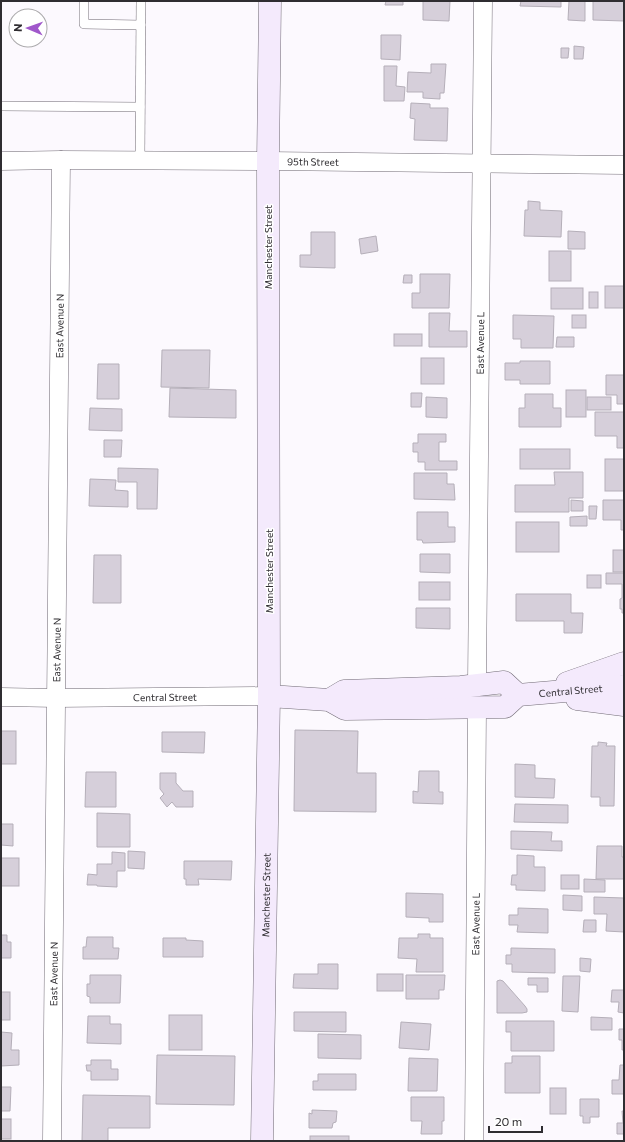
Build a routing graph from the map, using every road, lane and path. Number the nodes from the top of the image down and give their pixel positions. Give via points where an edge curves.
1 (84, 1) edge
2 (141, 1) edge
3 (270, 1) edge
4 (483, 1) edge
5 (141, 25) junction
6 (1, 106) edge
7 (140, 107) junction
8 (1, 160) edge
9 (61, 160) junction
10 (140, 160) junction
11 (268, 161) junction
12 (482, 163) junction
13 (624, 165) edge
14 (624, 663) edge
15 (477, 685) junction
16 (624, 686) edge
17 (528, 694) junction
18 (269, 696) junction
19 (1, 697) edge
20 (56, 698) junction
21 (329, 700) junction
22 (624, 705) edge
23 (477, 707) junction
24 (52, 1141) edge
25 (262, 1141) edge
26 (474, 1141) edge

1 - 5 lane via 84,24
2 - 5 lane
3 - 11 main road, Manchester Street
4 - 12 street, East Avenue L
5 - 7 lane
6 - 7 lane
7 - 10 lane
8 - 9 street, 95th Street
9 - 10 street, 95th Street
9 - 20 street, East Avenue N
10 - 11 street, 95th Street
11 - 12 street, 95th Street
11 - 18 main road, Manchester Street
12 - 13 street, 95th Street
12 - 15 street, East Avenue L
14 - 17 main road
15 - 17 main road via 504,682
15 - 21 main road via 344,691
16 - 17 main road, Central Street
17 - 22 main road
17 - 23 main road, Central Street via 505,707
18 - 20 street, Central Street
18 - 21 main road, Central Street
18 - 25 main road, Manchester Street
19 - 20 street, Central Street
20 - 24 street, East Avenue N
21 - 23 main road, Central Street via 345,709
23 - 26 street, East Avenue L

